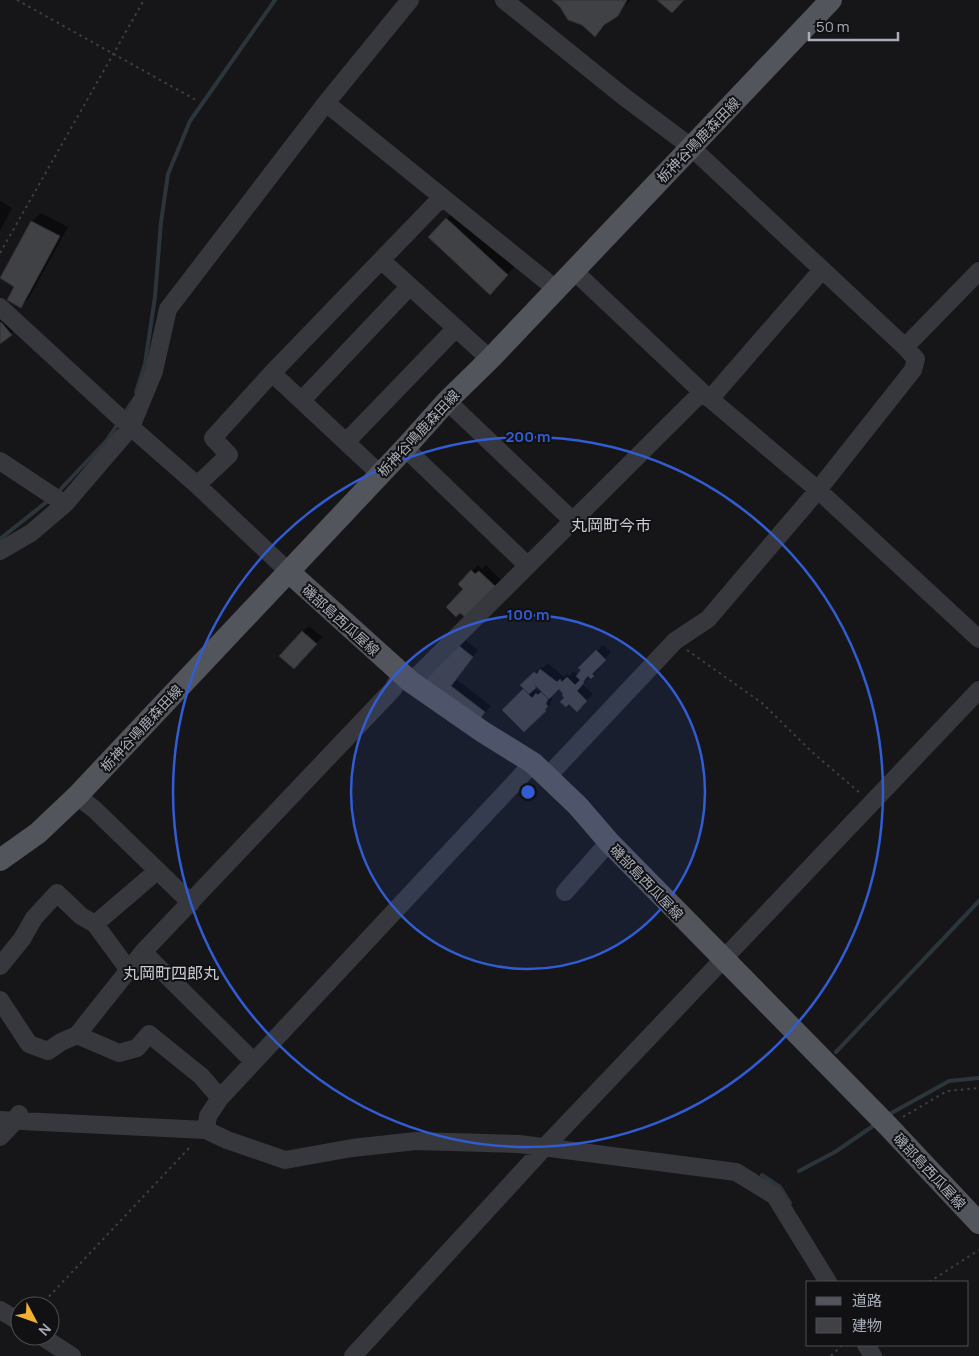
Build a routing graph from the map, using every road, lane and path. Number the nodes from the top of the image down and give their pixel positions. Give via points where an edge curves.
1 (18, 0) edge
2 (144, 0) edge
3 (410, 0) edge
4 (504, 0) edge
5 (831, 0) edge
6 (113, 54) junction
7 (196, 100) dead end
8 (326, 103) junction
9 (691, 147) junction
10 (442, 197) junction
11 (0, 253) edge
12 (381, 260) junction
13 (574, 270) junction
14 (822, 270) junction
15 (979, 272) edge
16 (410, 286) junction
17 (556, 289) junction
18 (0, 307) edge
19 (456, 328) junction
20 (905, 347) junction
21 (490, 359) junction
22 (272, 373) junction
23 (706, 396) junction
24 (302, 400) junction
25 (447, 401) junction
26 (124, 421) junction
27 (347, 442) junction
28 (406, 448) junction
29 (0, 460) edge
30 (380, 474) junction
31 (197, 484) junction
32 (818, 490) junction
33 (65, 504) junction
34 (572, 520) junction
35 (0, 551) edge
36 (527, 565) junction
37 (289, 572) junction
38 (979, 639) edge
39 (675, 641) junction
40 (406, 678) junction
41 (979, 690) edge
42 (541, 769) junction
43 (77, 796) junction
44 (871, 804) junction
45 (608, 842) junction
46 (0, 860) edge
47 (157, 871) junction
48 (565, 892) dead end
49 (190, 903) junction
50 (95, 924) junction
51 (143, 952) junction
52 (723, 960) junction
53 (0, 966) edge
54 (128, 969) junction
55 (0, 1000) edge
56 (77, 1035) junction
57 (254, 1062) junction
58 (979, 1088) edge
59 (220, 1098) junction
60 (12, 1117) edge
61 (882, 1120) junction
62 (207, 1123) junction
63 (0, 1136) edge
64 (979, 1223) edge
65 (979, 1250) edge
66 (827, 1281) edge
67 (931, 1281) edge
68 (49, 1296) edge
69 (57, 1346) edge
70 (841, 1346) edge
71 (72, 1356) edge
72 (353, 1356) edge
73 (831, 1356) edge

1 - 6 path
2 - 6 path
3 - 8 street
4 - 9 street
5 - 9 main road, 栃神谷鳴鹿森田線
6 - 7 path
6 - 11 path
8 - 10 street
8 - 26 street via 168,309 154,370
9 - 13 main road, 栃神谷鳴鹿森田線
9 - 14 street
10 - 12 street
10 - 17 street
12 - 16 street
12 - 22 street
13 - 17 main road, 栃神谷鳴鹿森田線
13 - 23 street
14 - 20 street
14 - 23 street
15 - 20 street
16 - 19 street
16 - 24 street
17 - 21 main road, 栃神谷鳴鹿森田線
18 - 26 street
19 - 21 street
19 - 27 street
20 - 32 street via 916,359 913,370
21 - 25 main road, 栃神谷鳴鹿森田線
22 - 24 street
22 - 31 street via 213,438 229,455
23 - 32 street
23 - 34 street
24 - 27 street
25 - 28 main road, 栃神谷鳴鹿森田線
25 - 34 street
26 - 31 street
26 - 33 street
27 - 30 street
28 - 30 main road, 栃神谷鳴鹿森田線
28 - 36 street
29 - 33 street
30 - 37 main road, 栃神谷鳴鹿森田線
31 - 37 street
32 - 38 street
32 - 39 street via 708,619
33 - 35 street via 31,533
34 - 36 street
36 - 40 street
37 - 40 main road, 磯部島西瓜屋線
37 - 43 main road, 栃神谷鳴鹿森田線
39 - 42 street
39 - 44 path via 762,703
40 - 42 main road, 磯部島西瓜屋線
40 - 49 street
41 - 44 street
42 - 45 main road, 磯部島西瓜屋線
42 - 57 street
43 - 46 main road, 栃神谷鳴鹿森田線 via 38,833
43 - 47 street
44 - 52 street
45 - 48 street
45 - 52 main road, 磯部島西瓜屋線
47 - 49 street
47 - 50 street
49 - 51 street
50 - 53 street via 81,916 57,893 34,918
50 - 54 street
51 - 54 street
51 - 57 street
52 - 61 main road, 磯部島西瓜屋線
52 - 72 street, bridge
54 - 56 street
55 - 56 street via 29,1044 48,1051
56 - 59 street via 119,1053 137,1048 149,1034 201,1076
57 - 59 street
58 - 61 path via 947,1091
59 - 62 street
60 - 62 street
60 - 63 street
61 - 64 main road, 磯部島西瓜屋線
62 - 66 street via 227,1140 285,1160 416,1141 519,1144 736,1172 775,1196
62 - 68 path
65 - 67 path
69 - 71 street
70 - 73 path

